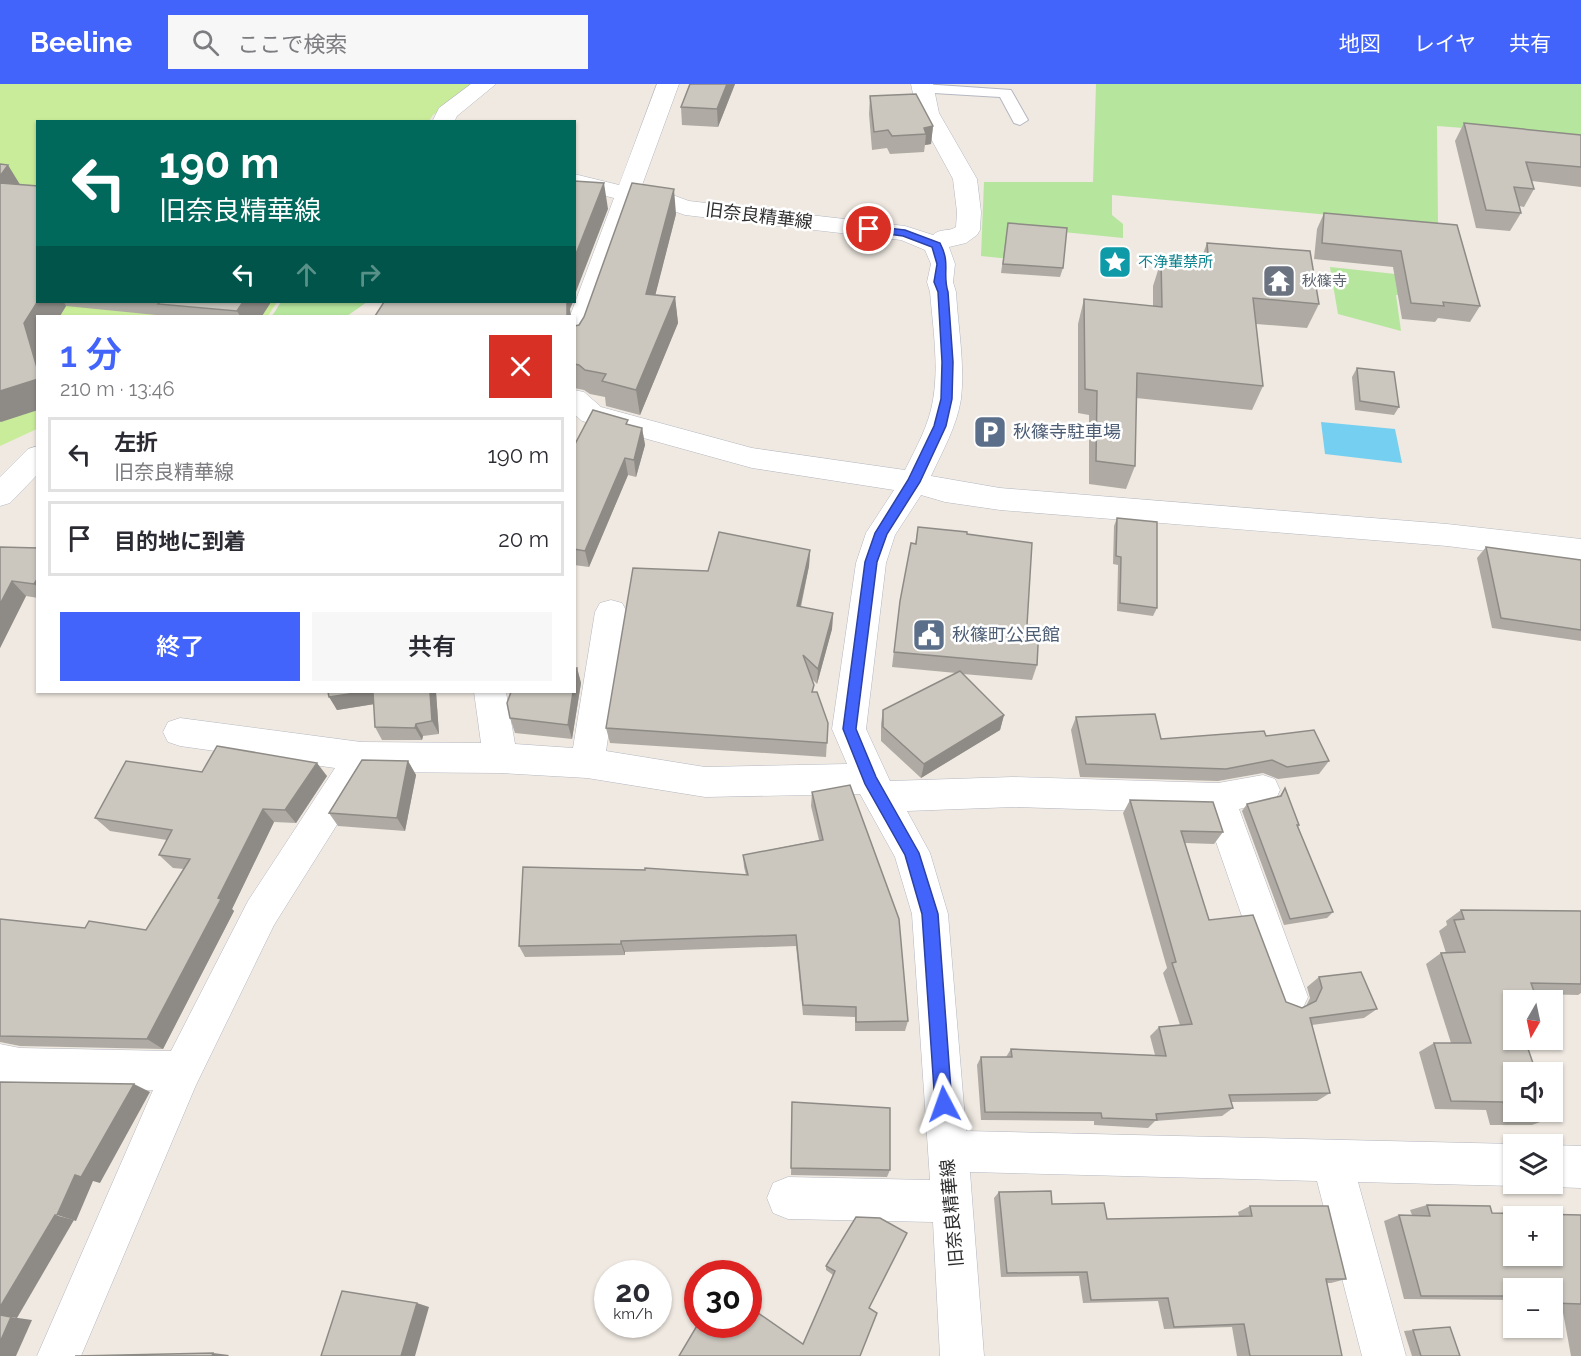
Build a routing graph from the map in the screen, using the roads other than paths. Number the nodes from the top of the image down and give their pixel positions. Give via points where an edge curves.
1 (485, 84) edge
2 (668, 84) edge
3 (922, 87) edge
4 (444, 120) edge
5 (1020, 120) dead end
6 (576, 181) edge
7 (627, 194) junction
8 (936, 245) junction
9 (576, 336) edge
10 (576, 401) edge
11 (36, 458) edge
12 (914, 482) junction
13 (0, 495) edge
14 (1581, 551) edge
15 (610, 612) dead end
16 (490, 693) edge
17 (180, 732) dead end
18 (362, 757) junction
19 (500, 758) junction
20 (586, 764) junction
21 (875, 788) junction
22 (1263, 790) dead end
23 (1218, 798) junction
24 (1289, 997) dead end
25 (0, 1064) edge
26 (182, 1071) junction
27 (947, 1151) junction
28 (1332, 1161) junction
29 (1503, 1165) edge
30 (1563, 1166) edge
31 (1581, 1167) edge
32 (788, 1198) dead end
33 (953, 1201) junction
34 (59, 1356) edge
35 (962, 1356) edge
36 (1384, 1356) edge

1 - 4 street via 447,113
2 - 7 street
3 - 5 lane via 1005,93
3 - 8 street via 928,113 965,179 969,212 968,230 957,238 946,236
6 - 7 street, 旧奈良精華線
7 - 8 street, 旧奈良精華線 via 651,195 685,208 905,233
7 - 9 street
8 - 12 street, 旧奈良精華線 via 943,264 940,282 948,362 946,399 940,426
10 - 12 street via 592,414 752,459
11 - 13 street
12 - 14 street via 1000,499 1447,535
12 - 21 street, 旧奈良精華線 via 881,533 871,562 849,729
15 - 20 street
16 - 19 street
17 - 18 street
18 - 19 street
18 - 26 street via 261,913
19 - 20 street
20 - 21 street via 705,782
21 - 23 street
21 - 27 street, 旧奈良精華線 via 912,853 930,914
22 - 23 street
23 - 24 street
25 - 26 street via 20,1068
26 - 34 street
27 - 28 street
27 - 33 street, 旧奈良精華線
28 - 29 street
28 - 36 street
30 - 31 street
32 - 33 street
33 - 35 street, 旧奈良精華線

